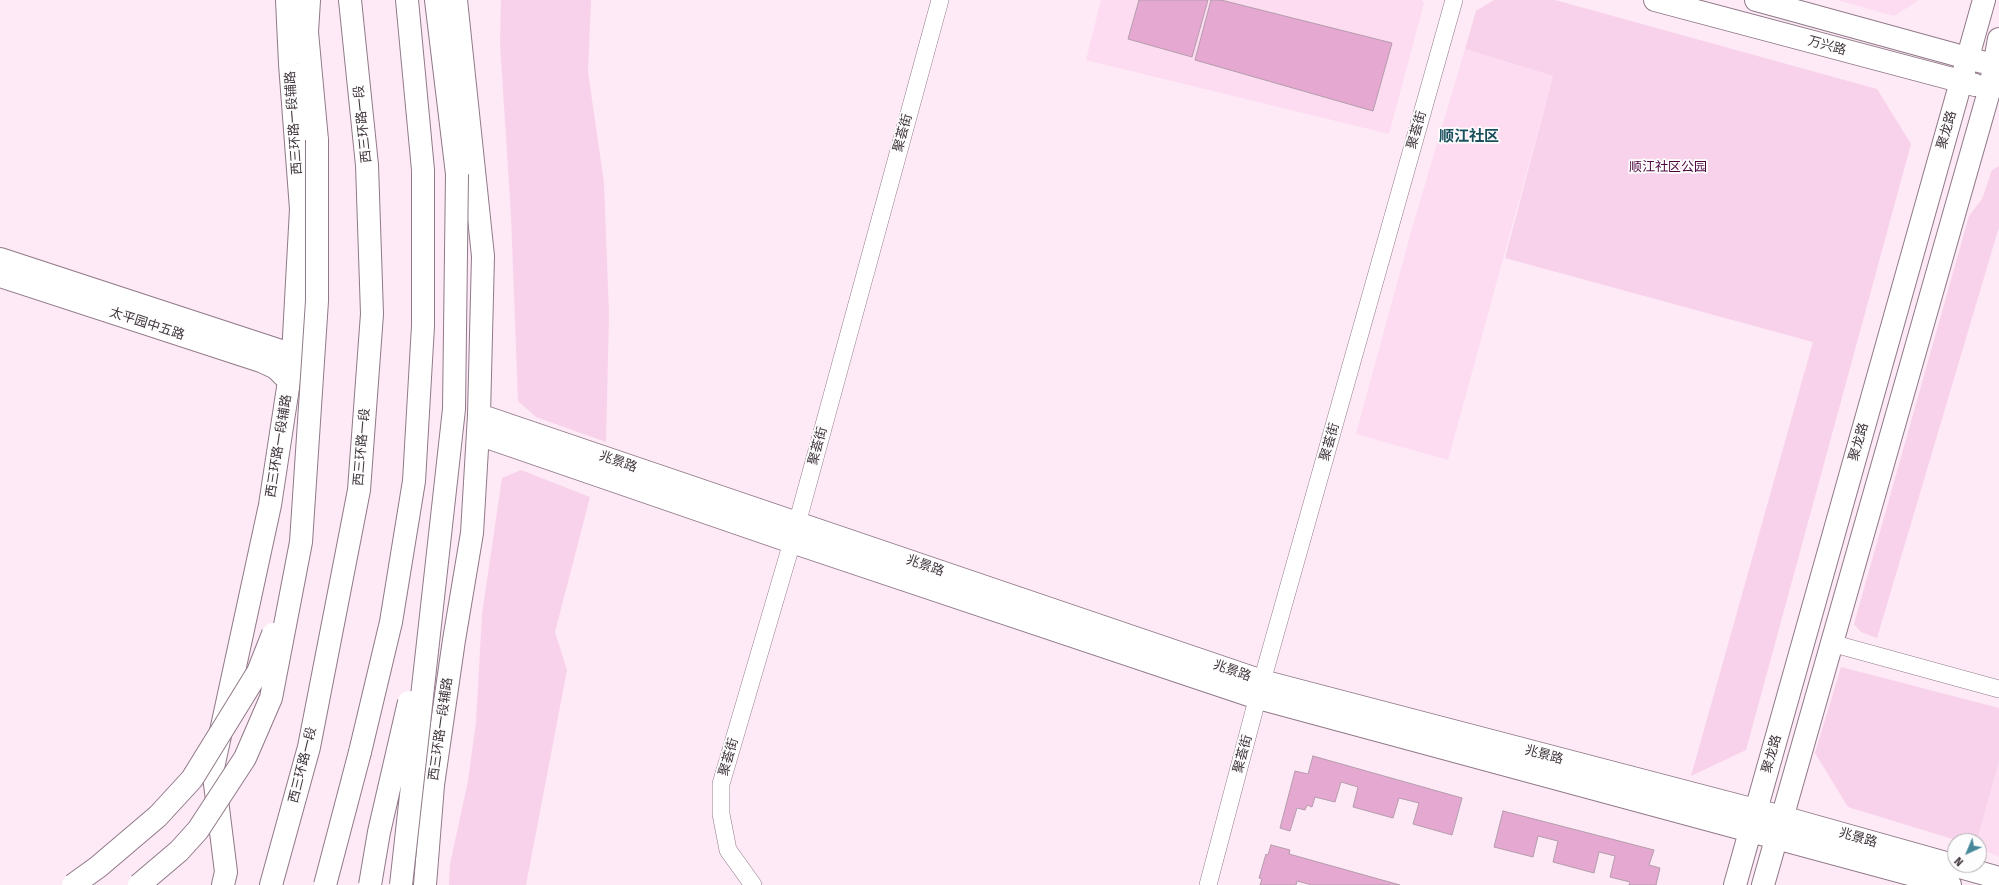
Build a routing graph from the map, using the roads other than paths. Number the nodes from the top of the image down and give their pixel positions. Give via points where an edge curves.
1 (287, 0) edge
2 (309, 0) edge
3 (350, 0) edge
4 (407, 0) edge
5 (436, 0) edge
6 (456, 0) edge
7 (940, 0) edge
8 (1454, 0) edge
9 (1655, 0) edge
10 (1756, 0) edge
11 (1984, 0) edge
12 (1999, 39) edge
13 (1968, 58) junction
14 (1996, 66) edge
15 (1960, 81) junction
16 (1994, 90) edge
17 (0, 259) edge
18 (0, 276) edge
19 (293, 355) junction
20 (289, 381) junction
21 (479, 424) junction
22 (794, 532) junction
23 (294, 579) junction
24 (431, 610) junction
25 (1831, 642) junction
26 (1260, 689) junction
27 (1999, 690) edge
28 (213, 768) junction
29 (1756, 811) junction
30 (1782, 817) junction
31 (1750, 832) junction
32 (1776, 838) junction
33 (1999, 878) edge
34 (73, 885) edge
35 (85, 885) edge
36 (138, 885) edge
37 (223, 885) edge
38 (271, 885) edge
39 (325, 885) edge
40 (370, 885) edge
41 (401, 885) edge
42 (425, 885) edge
43 (754, 885) edge
44 (1208, 885) edge
45 (1735, 885) edge
46 (1763, 885) edge
47 (1950, 885) edge

1 - 19 main road, 西三环路一段辅路 via 301,209
2 - 23 main road, bridge via 307,32 318,140 317,309 301,542
3 - 38 main road, 西三环路一段 via 367,165 372,314 359,490 309,747
4 - 39 main road, bridge via 423,170 422,350 412,489 391,622
5 - 24 main road, bridge via 457,174 454,409
6 - 21 main road, 西三环路一段辅路 via 483,256
7 - 22 street, 聚荟街
8 - 26 street, 聚荟街
9 - 15 main road, 万兴路
10 - 13 main road
11 - 13 main road, 聚龙路
12 - 14 main road, 聚龙路
13 - 14 main road
13 - 15 main road, 聚龙路
14 - 16 main road, 聚龙路
15 - 16 main road, 万兴路
15 - 29 main road, 聚龙路
16 - 25 main road, 聚龙路
17 - 19 main road, 太平园中五路
18 - 20 main road, 太平园中五路 via 261,361 276,368
19 - 20 main road, 西三环路一段辅路
20 - 28 main road, 西三环路一段辅路 via 270,505
21 - 22 main road, 兆景路
21 - 42 main road, 西三环路一段辅路 via 472,532 433,785
22 - 26 main road, 兆景路
22 - 43 street, 聚荟街 via 721,784 721,814 728,850
23 - 34 main road, bridge via 258,672 192,779 158,816 98,868
23 - 36 main road, bridge via 271,698 245,758 198,830 179,851
24 - 40 main road, bridge via 379,832
24 - 41 main road, bridge
25 - 27 street
25 - 30 main road, 聚龙路
26 - 29 main road, 兆景路
26 - 31 main road, 兆景路
26 - 44 street, 聚荟街
28 - 35 main road via 162,823
28 - 37 main road, 西三环路一段辅路 via 226,872
29 - 30 main road, 兆景路
29 - 31 main road, 聚龙路
30 - 32 main road, 聚龙路
30 - 33 main road, 兆景路
31 - 32 main road, 兆景路
31 - 45 main road, 聚龙路
32 - 46 main road, 聚龙路
32 - 47 main road, 兆景路

